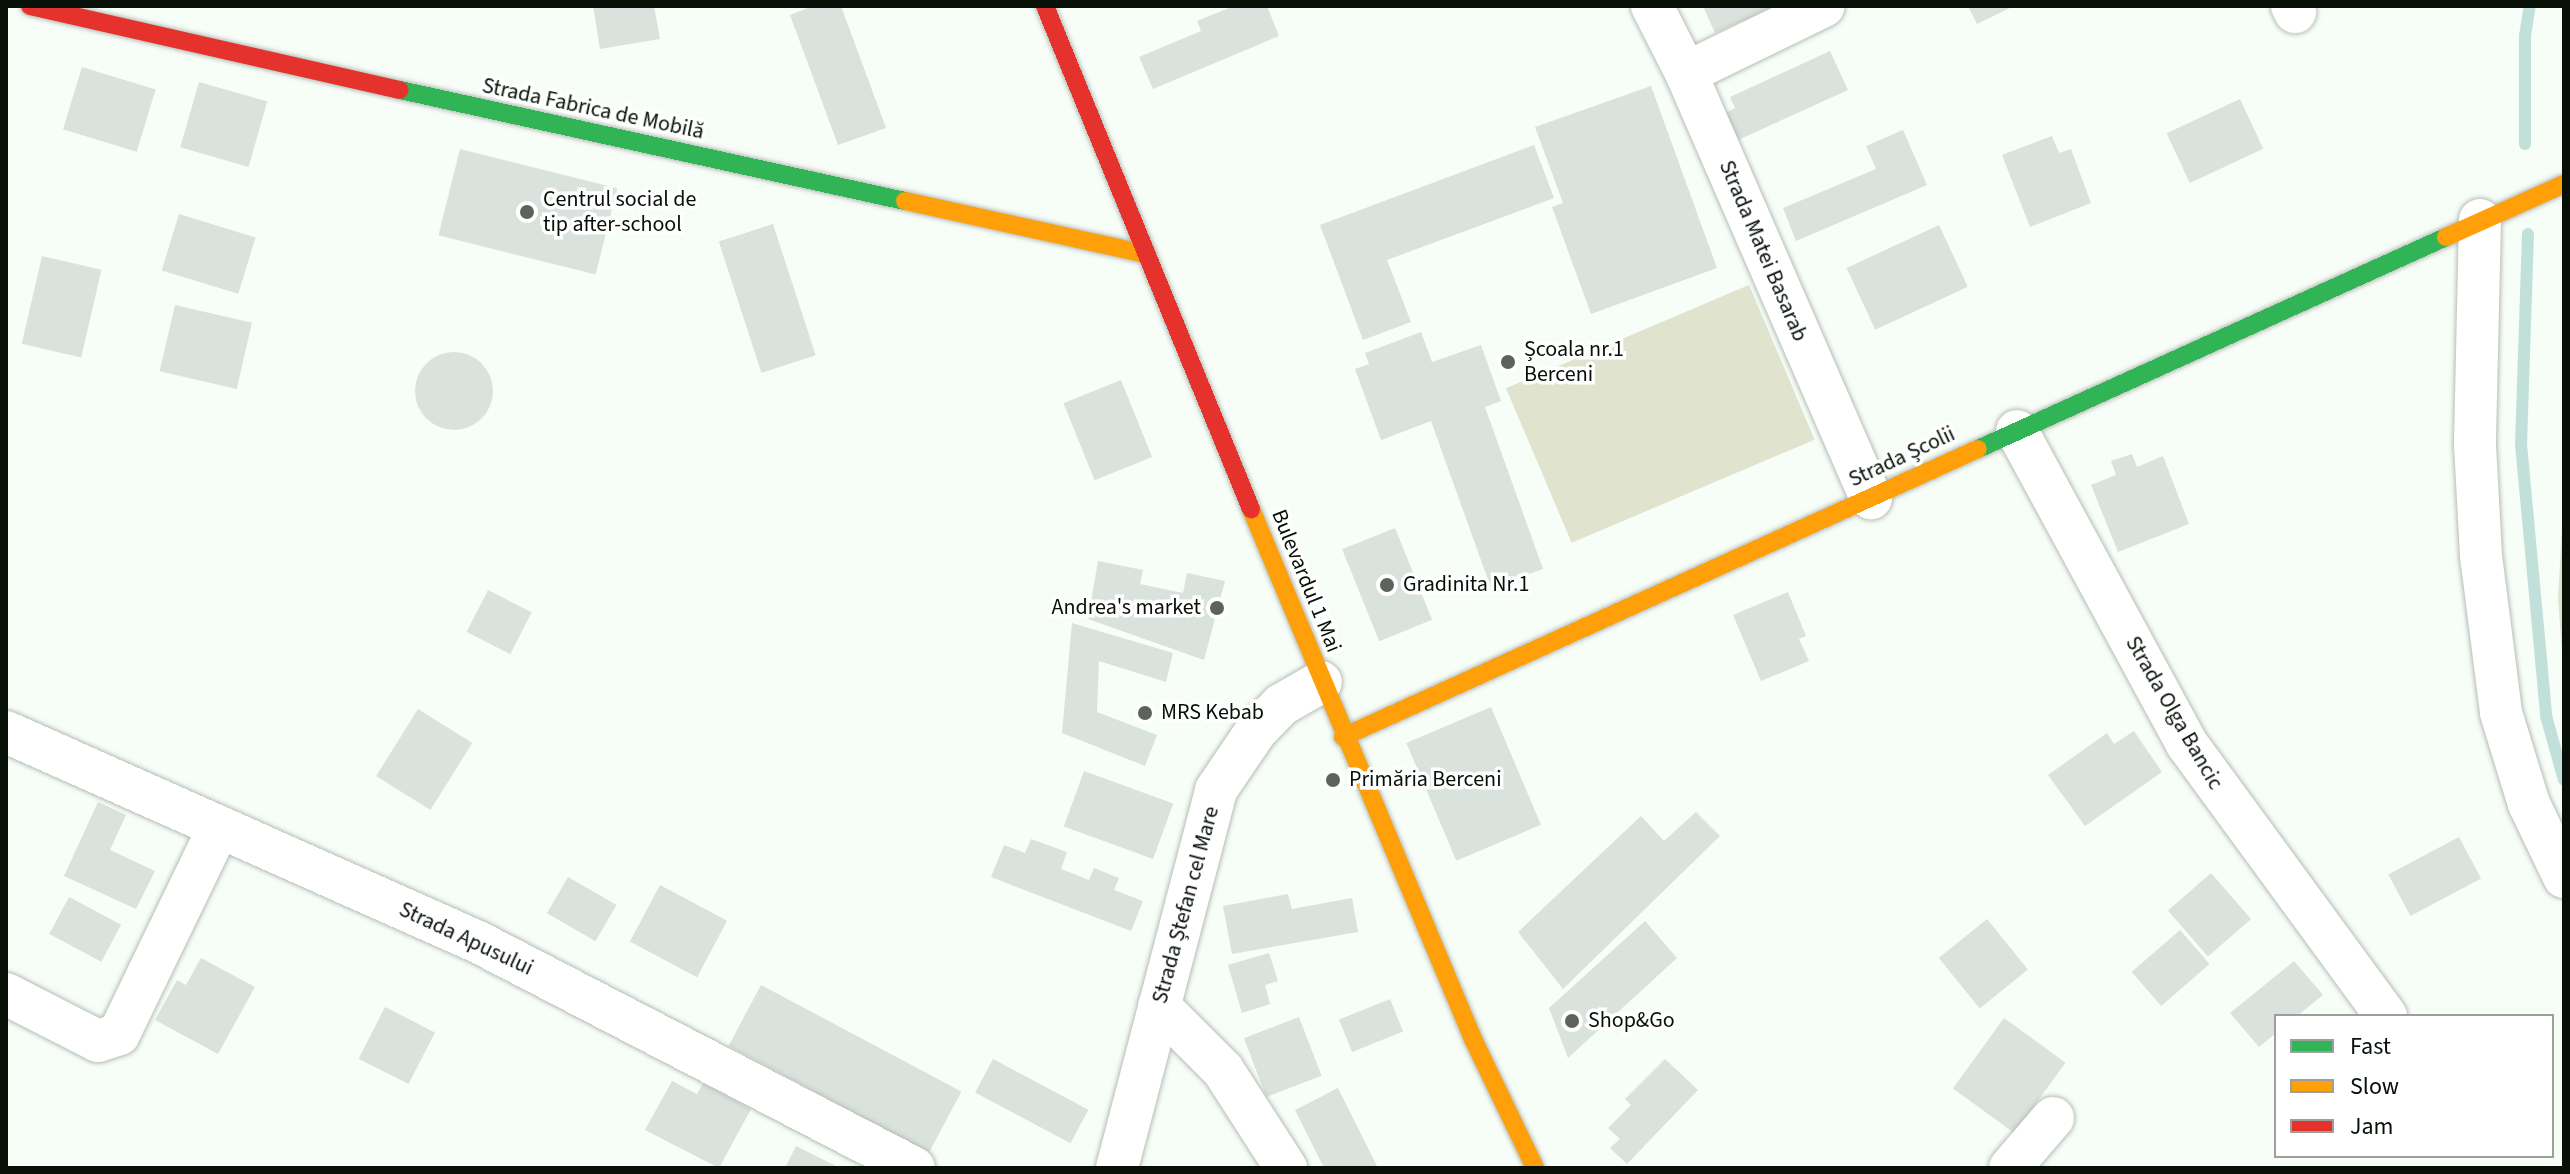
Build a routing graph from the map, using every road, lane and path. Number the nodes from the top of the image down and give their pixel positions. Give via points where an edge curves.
1 (30, 6) edge
2 (1045, 6) edge
3 (1652, 6) edge
4 (1824, 6) edge
5 (1686, 73) junction
6 (2564, 184) edge
7 (2480, 220) junction
8 (1147, 254) junction
9 (2017, 431) junction
10 (1871, 498) junction
11 (1321, 682) junction
12 (6, 732) edge
13 (1343, 737) junction
14 (219, 827) junction
15 (2564, 877) edge
16 (6, 994) edge
17 (1159, 1006) junction
18 (2385, 1014) edge
19 (2053, 1118) dead end
20 (914, 1168) edge
21 (1117, 1168) edge
22 (1286, 1168) edge
23 (1535, 1168) edge
24 (2010, 1168) edge

1 - 8 street, Strada Fabrica de Mobilă
2 - 8 street, Bulevardul 1 Mai
3 - 5 street, Strada Matei Basarab
4 - 5 street
5 - 10 street, Strada Matei Basarab
6 - 7 street, Strada Școlii
7 - 9 street, Strada Școlii
7 - 15 street via 2475,445 2501,713 2529,804
8 - 11 street, Bulevardul 1 Mai
9 - 10 street, Strada Școlii
9 - 18 street, Strada Olga Bancic via 2187,744
10 - 13 street, Strada Școlii
11 - 13 street, Bulevardul 1 Mai
11 - 17 street, Strada Ștefan cel Mare via 1281,705 1256,731 1216,790
12 - 14 street, Strada Apusului
13 - 23 street, Bulevardul 1 Mai via 1443,972
14 - 16 street via 119,1034 98,1041
14 - 20 street, Strada Apusului via 478,942
17 - 21 street, Strada Ștefan cel Mare
17 - 22 street via 1223,1070
19 - 24 street

